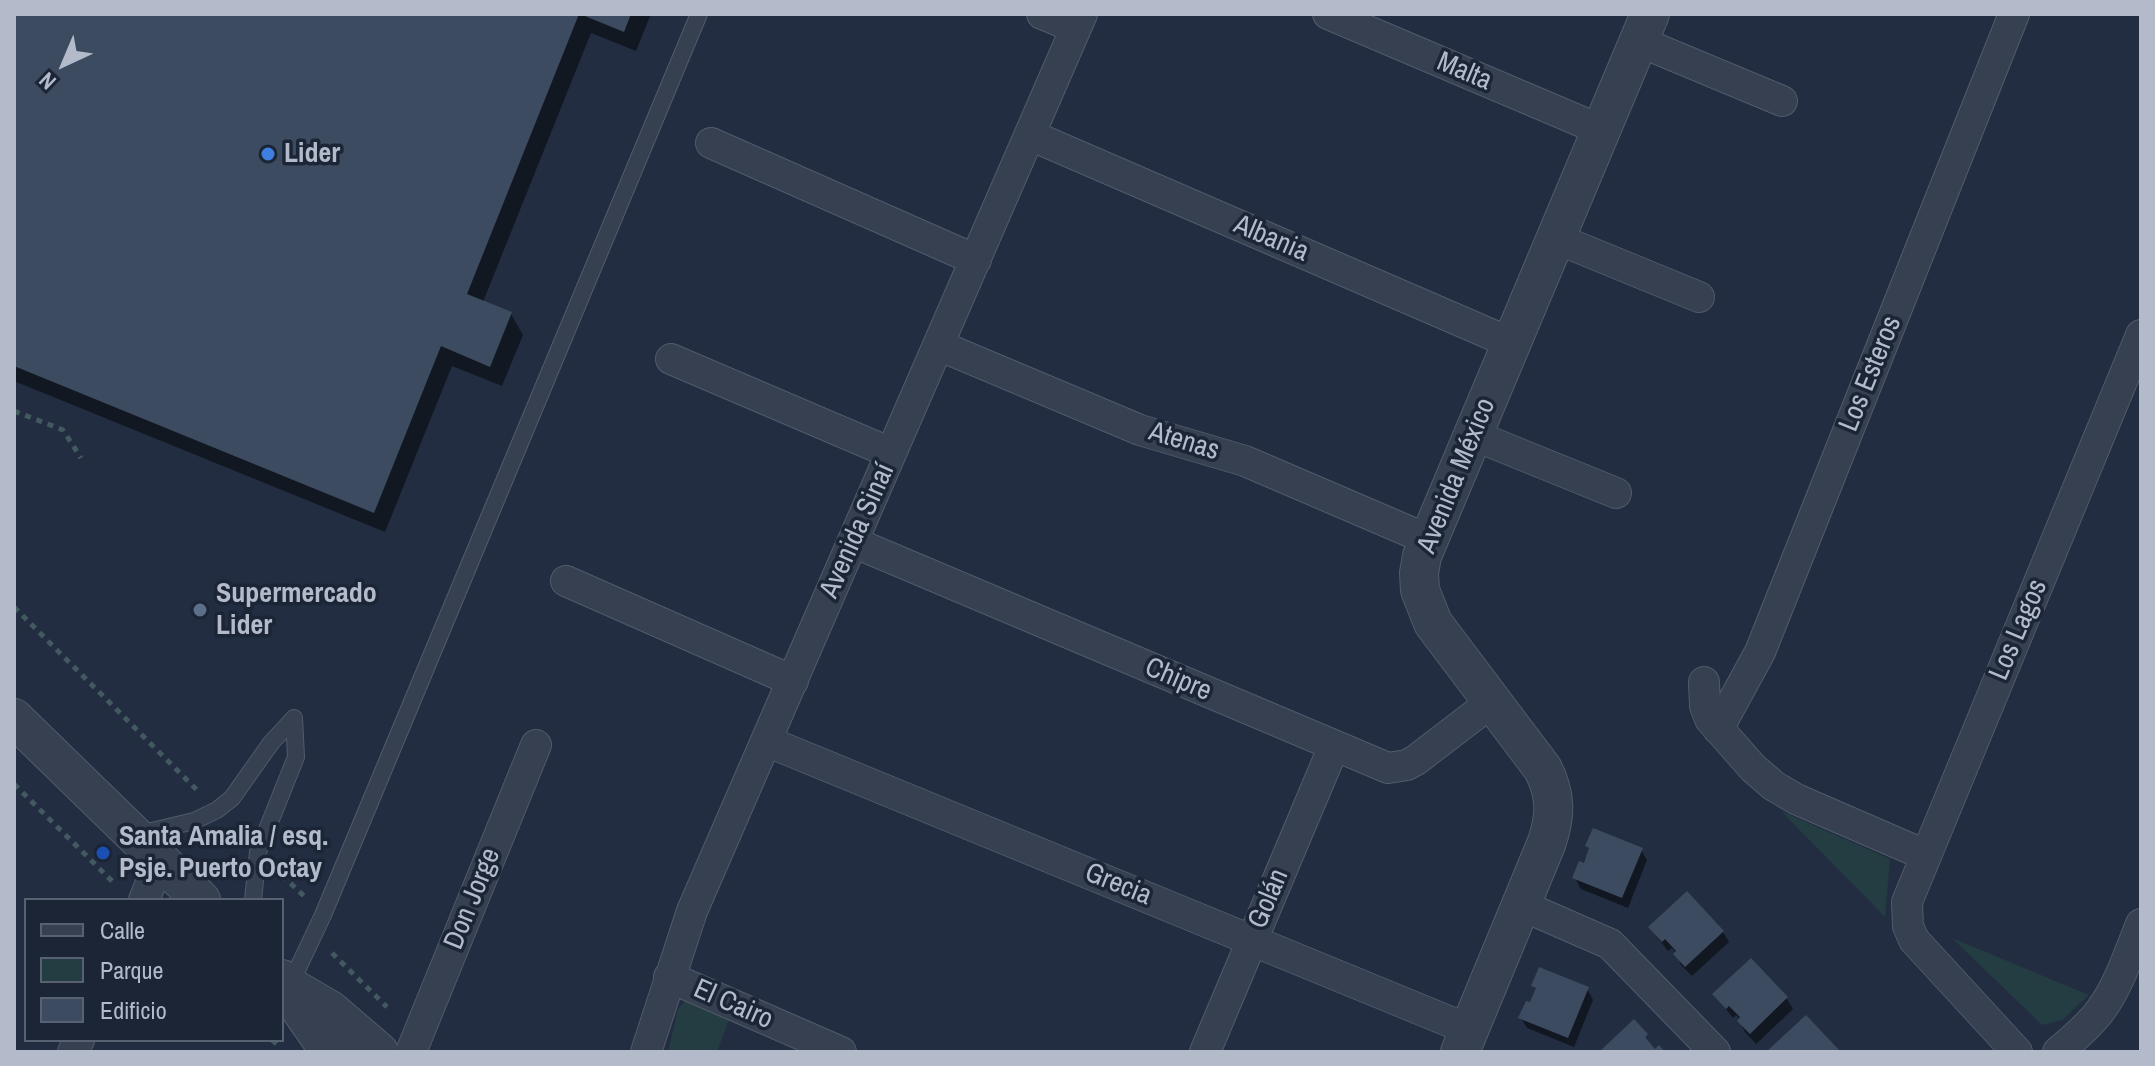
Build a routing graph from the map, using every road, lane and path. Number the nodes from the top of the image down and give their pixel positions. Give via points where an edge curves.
1 (699, 14) edge
2 (1042, 14) edge
3 (1328, 14) edge
4 (2014, 14) edge
5 (1079, 21) edge
6 (1644, 27) edge
7 (1782, 101) dead end
8 (1601, 130) junction
9 (1030, 135) junction
10 (711, 143) dead end
11 (1555, 238) junction
12 (976, 260) junction
13 (1699, 297) dead end
14 (2141, 335) edge
15 (1511, 343) junction
16 (938, 345) junction
17 (671, 359) dead end
18 (14, 411) edge
19 (1473, 435) junction
20 (891, 453) junction
21 (81, 458) dead end
22 (1616, 493) dead end
23 (1429, 540) junction
24 (853, 542) junction
25 (566, 581) dead end
26 (793, 681) junction
27 (1704, 682) dead end
28 (1493, 701) junction
29 (14, 718) edge
30 (1718, 729) junction
31 (766, 741) junction
32 (536, 745) dead end
33 (1334, 746) junction
34 (14, 784) edge
35 (147, 848) junction
36 (1925, 855) junction
37 (132, 895) edge
38 (199, 898) edge
39 (253, 898) edge
40 (1521, 905) junction
41 (2141, 924) edge
42 (1252, 940) junction
43 (669, 977) junction
44 (286, 983) edge
45 (1465, 1041) edge
46 (330, 1052) edge
47 (379, 1052) edge
48 (411, 1052) edge
49 (646, 1052) edge
50 (841, 1052) edge
51 (1205, 1052) edge
52 (1715, 1052) edge
53 (2017, 1052) edge
54 (2058, 1052) edge

1 - 44 lane via 323,915
2 - 5 street
3 - 8 street, Malta
4 - 30 street, Los Esteros via 1760,652
5 - 9 street, Avenida Sinaí
6 - 7 street
6 - 8 street, Avenida México
8 - 11 street, Avenida México
9 - 12 street, Avenida Sinaí
9 - 15 street, Albania
10 - 12 street
11 - 13 street
11 - 15 street, Avenida México
12 - 16 street, Avenida Sinaí
14 - 36 street, Los Lagos
15 - 19 street, Avenida México
16 - 20 street, Avenida Sinaí
16 - 23 street, Atenas via 1140,430 1245,461
17 - 20 street
18 - 21 path via 63,430
19 - 22 street
19 - 23 street, Avenida México
20 - 24 street, Avenida Sinaí
23 - 28 street, Avenida México via 1419,573 1424,607
24 - 26 street, Avenida Sinaí
24 - 33 street, Chipre
25 - 26 street
26 - 31 street, Avenida Sinaí
27 - 30 street via 1705,706
28 - 33 street, Chipre via 1407,765 1380,766
28 - 40 street, Avenida México via 1543,769 1555,796 1552,827
29 - 35 street
30 - 36 street via 1774,786
31 - 42 street, Grecia
31 - 43 street, Avenida Sinaí
32 - 48 street, Don Jorge
33 - 42 street, Golán
34 - 37 path
35 - 37 street
35 - 38 street
35 - 39 lane via 232,798 294,718 296,757 258,852
36 - 53 street, Los Lagos via 1907,902 1914,940
40 - 45 street, Avenida México
40 - 52 street via 1610,944
41 - 54 street via 2101,1010
42 - 45 street, Grecia
42 - 51 street, Golán
43 - 49 street, Avenida Sinaí
43 - 50 street, El Cairo
44 - 46 street
44 - 47 street via 330,1010

